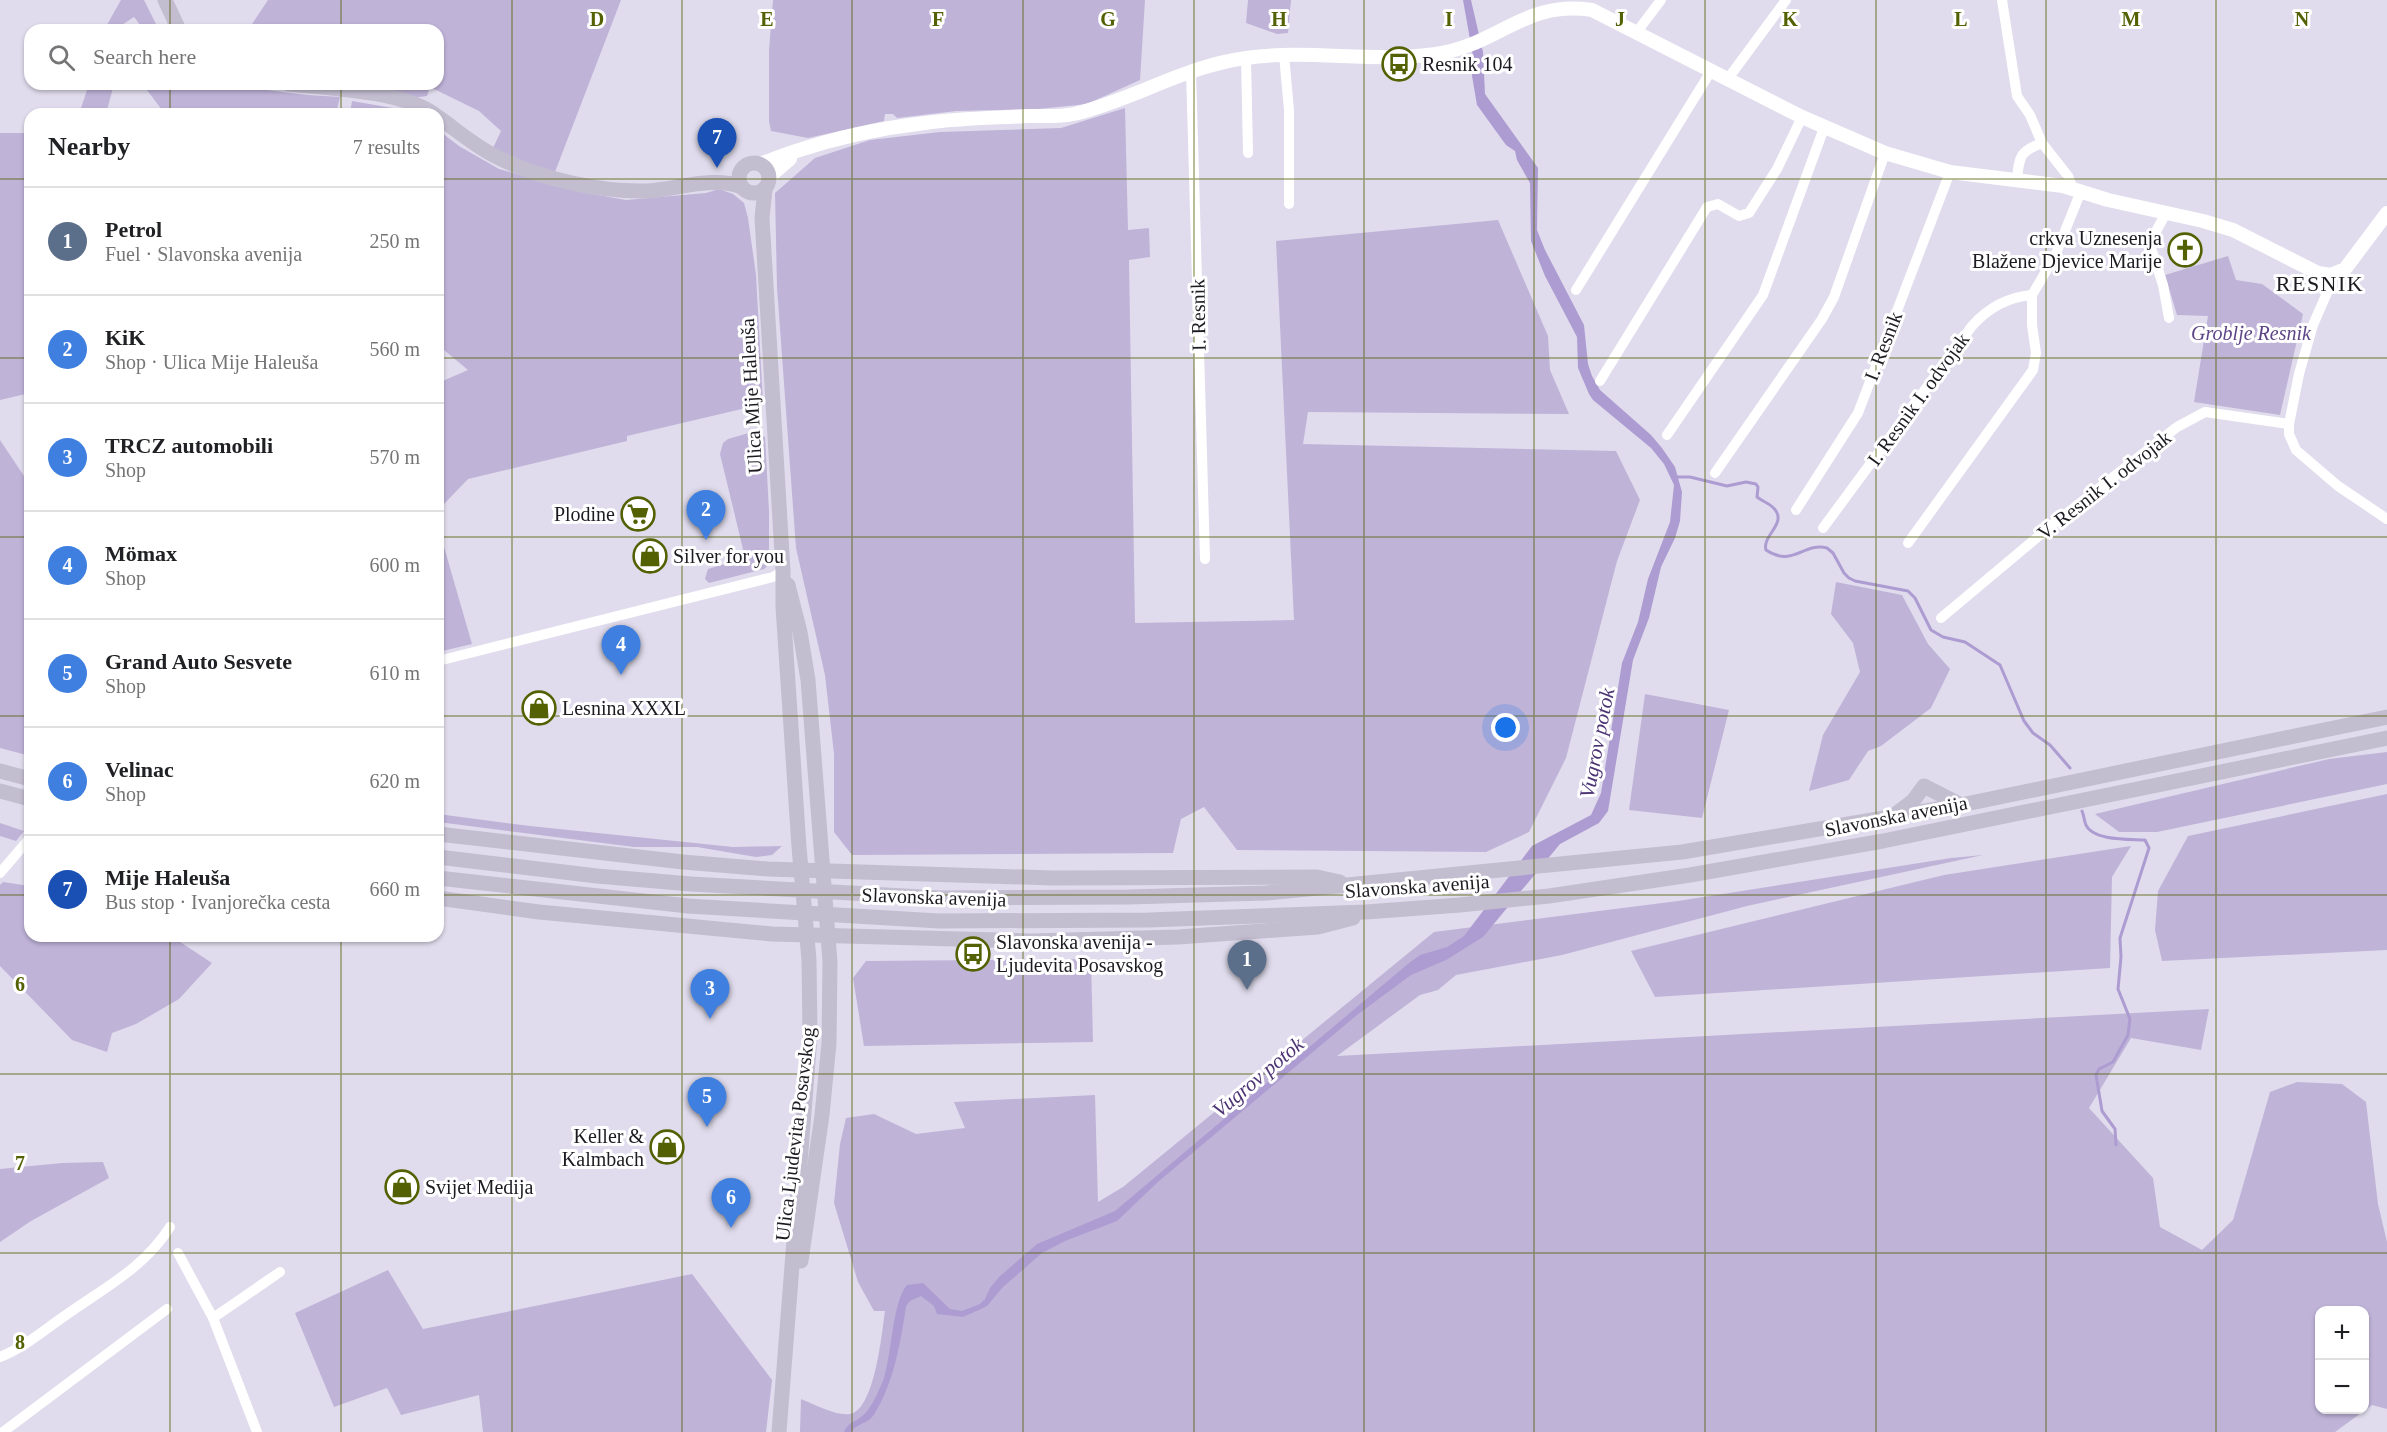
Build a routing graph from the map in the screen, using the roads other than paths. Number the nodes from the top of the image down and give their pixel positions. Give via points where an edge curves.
1 (165, 0) edge
2 (1661, 0) edge
3 (1786, 0) edge
4 (2002, 0) edge
5 (1551, 3) edge
6 (176, 24) edge
7 (1636, 33) junction
8 (1284, 55) junction
9 (1246, 58) junction
10 (1191, 71) junction
11 (1711, 71) junction
12 (1727, 80) junction
13 (338, 90) edge
14 (424, 108) edge
15 (1802, 117) junction
16 (444, 121) edge
17 (1824, 128) junction
18 (2042, 143) junction
19 (813, 146) junction
20 (1248, 153) dead end
21 (1885, 153) junction
22 (752, 165) junction
23 (1950, 172) junction
24 (2017, 179) junction
25 (767, 183) junction
26 (683, 187) junction
27 (744, 189) junction
28 (2077, 190) junction
29 (1289, 204) dead end
30 (2166, 213) junction
31 (2387, 213) edge
32 (762, 218) junction
33 (2331, 275) junction
34 (1576, 290) dead end
35 (2032, 296) junction
36 (2169, 318) dead end
37 (1600, 381) dead end
38 (2289, 424) junction
39 (1667, 435) dead end
40 (1715, 473) dead end
41 (1796, 510) dead end
42 (2387, 519) edge
43 (1822, 528) dead end
44 (1908, 543) dead end
45 (1204, 559) dead end
46 (783, 571) junction
47 (1941, 618) dead end
48 (444, 659) edge
49 (2387, 717) edge
50 (2387, 738) edge
51 (0, 771) edge
52 (24, 777) edge
53 (0, 791) edge
54 (24, 797) edge
55 (1961, 805) junction
56 (1890, 818) junction
57 (444, 835) edge
58 (24, 845) edge
59 (444, 858) edge
60 (802, 870) junction
61 (822, 871) junction
62 (0, 873) edge
63 (444, 879) edge
64 (1358, 885) junction
65 (444, 899) edge
66 (1366, 912) junction
67 (807, 936) junction
68 (829, 936) junction
69 (170, 1227) dead end
70 (178, 1253) dead end
71 (280, 1272) dead end
72 (790, 1299) junction
73 (167, 1309) dead end
74 (213, 1317) junction
75 (0, 1357) edge
76 (3, 1432) edge
77 (257, 1432) edge
78 (778, 1432) edge

1 - 6 main road
2 - 7 street
3 - 12 street
4 - 18 street via 2017,96
5 - 7 street via 1592,10
5 - 8 street via 1461,48 1413,56
7 - 11 street
8 - 9 street
8 - 29 street
9 - 10 street
9 - 20 street
10 - 19 street via 1071,115 954,119
10 - 45 street, I. Resnik
11 - 12 street
11 - 34 street
12 - 15 street
13 - 14 main road
15 - 17 street
15 - 37 street via 1777,169 1749,213 1739,216 1718,204 1707,207
16 - 26 main road via 488,152 527,170 606,189 648,191
17 - 21 street
17 - 39 street via 1763,295
18 - 24 street via 2023,153
18 - 28 street
19 - 22 street
19 - 25 street via 785,162
21 - 23 street
21 - 40 street via 1834,297 1822,320
22 - 25 main road via 766,169
22 - 26 main road
22 - 27 main road via 740,173
23 - 24 street
23 - 41 street, I. Resnik via 1857,413
24 - 28 street
25 - 27 main road via 756,194
25 - 32 main road, Ulica Mije Haleuša
26 - 27 main road via 721,183
27 - 32 main road, Ulica Mije Haleuša
28 - 30 street
28 - 35 street via 2055,256
30 - 33 street via 2233,230 2312,271
30 - 36 street via 2151,248
31 - 33 street via 2345,269
32 - 46 main road, Ulica Mije Haleuša
33 - 38 street via 2313,325
35 - 43 street, I. Resnik I. odvojak via 2001,303 1983,313
35 - 44 street via 2036,353 2033,370
38 - 42 street via 2296,450 2338,486
38 - 47 street, V. Resnik I. odvojak via 2205,412 2195,417 2052,525
46 - 48 street via 773,577
46 - 60 main road, Ulica Mije Haleuša
46 - 61 main road, Ulica Mije Haleuša via 807,672
49 - 55 main road, Slavonska avenija
50 - 66 main road, Slavonska avenija via 1882,842 1690,875 1549,896
51 - 52 main road
53 - 54 main road
55 - 56 main road, Slavonska avenija
55 - 56 main road via 1924,786 1913,801
56 - 64 main road, Slavonska avenija via 1682,852
57 - 60 main road via 683,862
58 - 62 street
59 - 64 main road, Slavonska avenija via 692,884 940,898 1266,893
60 - 61 main road
60 - 67 main road, Ulica Ljudevita Posavskog
61 - 64 main road via 1053,878 1317,877
61 - 68 main road, Ulica Ljudevita Posavskog
63 - 66 main road, Slavonska avenija via 688,906 939,921 1149,920
65 - 67 main road via 539,912
66 - 68 main road via 1318,927 1178,937 1032,941
67 - 68 main road
67 - 72 main road, Ulica Ljudevita Posavskog via 810,1036
68 - 72 main road, Ulica Ljudevita Posavskog via 829,1042 822,1115 801,1259
69 - 75 street via 157,1247 110,1287 34,1340
70 - 74 street
71 - 74 street
72 - 78 main road, Ulica Ljudevita Posavskog
73 - 76 street
74 - 77 street

